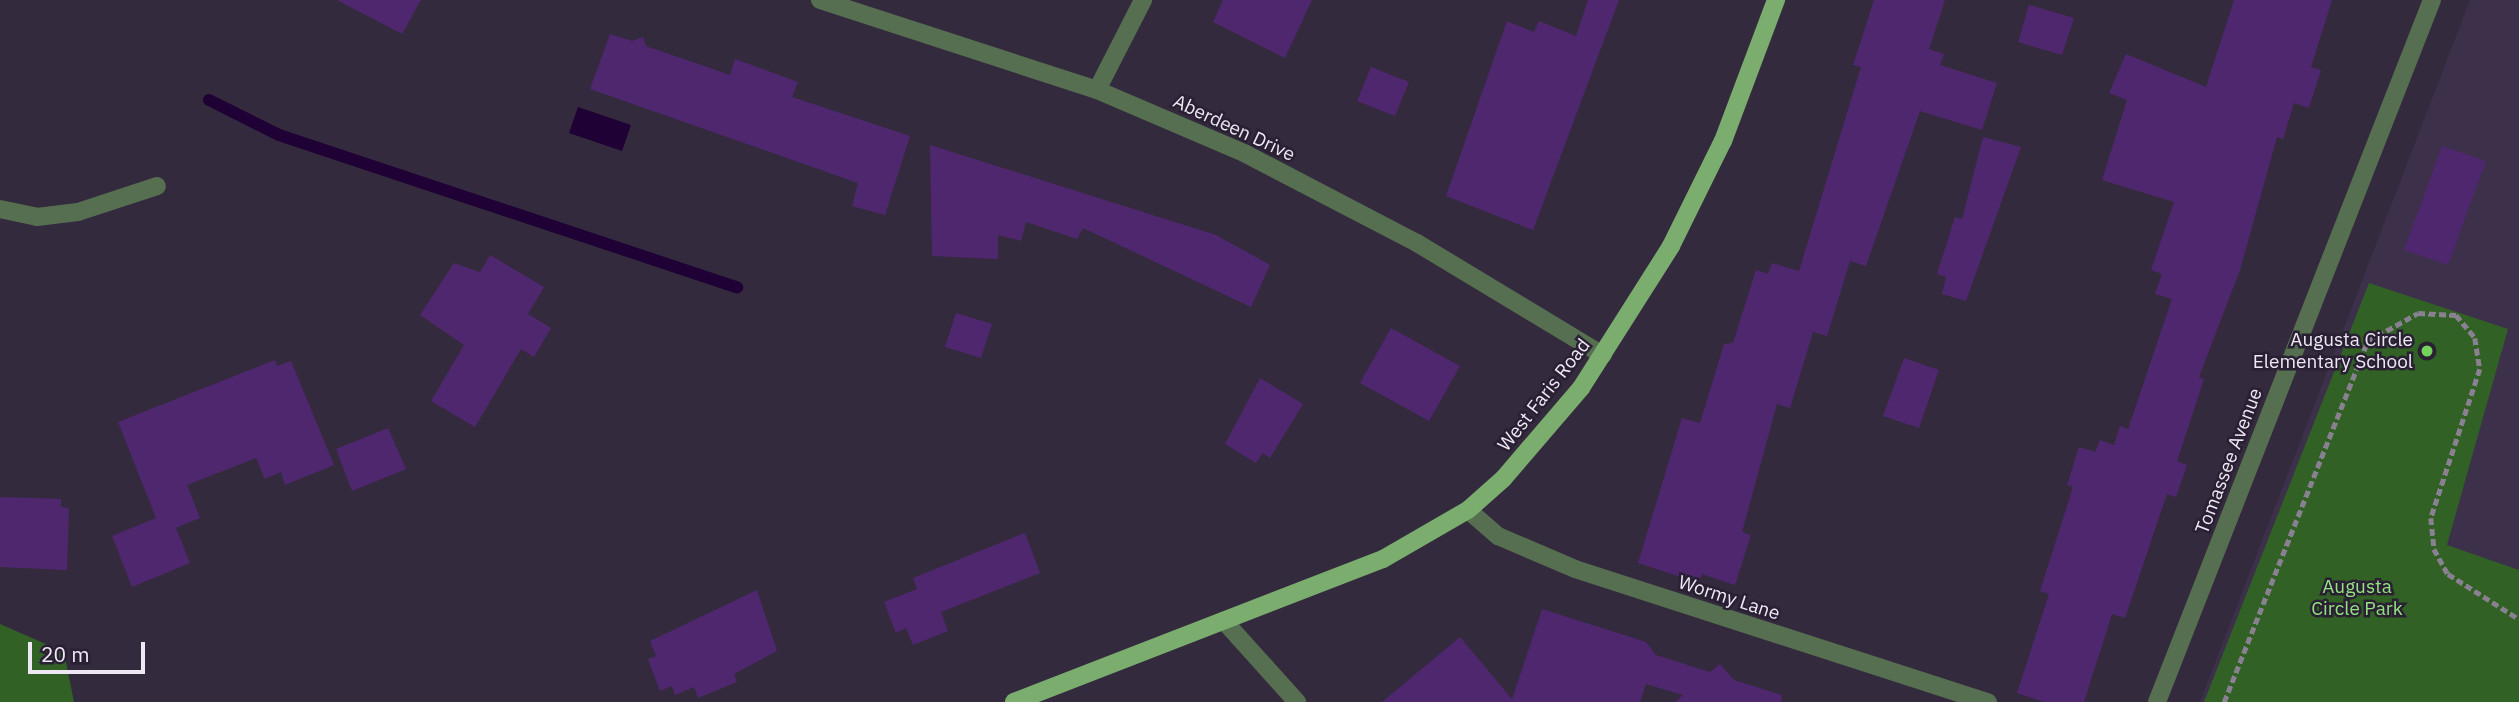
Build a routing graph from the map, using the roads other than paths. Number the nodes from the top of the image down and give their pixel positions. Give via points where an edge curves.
1 (820, 0) edge
2 (1143, 0) edge
3 (1776, 0) edge
4 (2432, 0) edge
5 (1097, 90) junction
6 (157, 186) dead end
7 (0, 209) edge
8 (1603, 355) junction
9 (1468, 510) junction
10 (1225, 622) junction
11 (1014, 702) edge
12 (1297, 702) edge
13 (1988, 702) edge
14 (2157, 702) edge

1 - 5 street, Aberdeen Drive
2 - 5 street
3 - 8 main road, West Faris Road via 1698,193
4 - 14 street, Tomassee Avenue
5 - 8 street, Aberdeen Drive via 1246,154 1417,243
6 - 7 street via 78,212 37,216
8 - 9 main road, West Faris Road via 1542,438
9 - 10 main road, West Faris Road via 1382,559
9 - 13 street, Wormy Lane via 1498,536 1575,569
10 - 11 main road, West Faris Road
10 - 12 street

